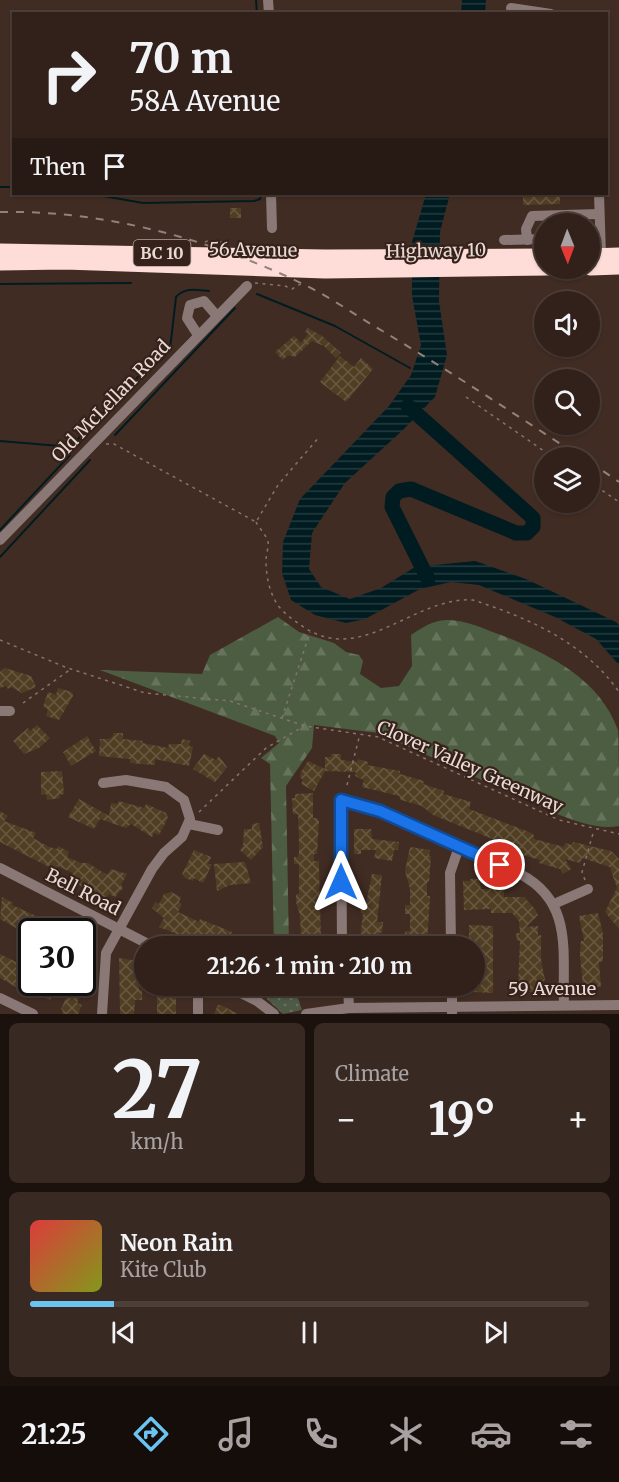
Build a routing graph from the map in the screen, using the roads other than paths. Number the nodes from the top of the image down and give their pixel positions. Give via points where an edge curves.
1 (511, 8) dead end
2 (536, 12) edge
3 (271, 195) edge
4 (598, 195) edge
5 (598, 213) edge
6 (534, 216) edge
7 (272, 228) dead end
8 (504, 240) dead end
9 (527, 240) junction
10 (534, 240) edge
11 (0, 251) edge
12 (619, 255) edge
13 (600, 256) edge
14 (534, 258) edge
15 (0, 263) edge
16 (513, 263) junction
17 (323, 266) junction
18 (534, 266) edge
19 (619, 267) edge
20 (600, 268) edge
21 (247, 284) road end
22 (217, 316) junction
23 (198, 335) junction
24 (0, 540) edge
25 (103, 783) dead end
26 (192, 819) junction
27 (218, 830) dead end
28 (459, 847) junction
29 (0, 868) edge
30 (588, 889) dead end
31 (554, 904) junction
32 (120, 930) junction
33 (342, 936) edge
34 (451, 936) edge
35 (134, 937) edge
36 (199, 996) edge
37 (247, 996) edge
38 (348, 996) edge
39 (0, 998) edge
40 (564, 1005) junction
41 (619, 1005) edge
42 (349, 1008) junction
43 (452, 1010) edge
44 (33, 1014) edge
45 (102, 1014) edge
46 (198, 1014) edge
47 (274, 1014) edge
48 (306, 1014) edge

1 - 2 street
3 - 7 street
4 - 5 street
6 - 9 street via 526,229
8 - 9 street
9 - 10 street
11 - 17 highway, 56 Avenue / BC 10
12 - 13 highway
14 - 16 highway, Highway 10 / BC 10
15 - 17 highway, 56 Avenue / BC 10
16 - 17 highway, Highway 10 / BC 10
16 - 18 highway, Highway 10 / BC 10
19 - 20 highway
21 - 22 street, Old McLellan Road
22 - 23 street, Old McLellan Road
22 - 23 street via 204,301 190,305 188,318
23 - 24 street, Old McLellan Road
25 - 26 street via 126,780 166,787 184,800
26 - 27 street
26 - 32 street via 182,837 158,860
28 - 31 street via 531,880
28 - 33 street via 380,811 341,800
28 - 34 street via 450,873
29 - 32 street, Bell Road
30 - 31 street
31 - 40 street via 562,932
32 - 35 street, Bell Road
32 - 45 street via 104,961
36 - 46 street
37 - 47 street
38 - 42 street
39 - 44 street
40 - 41 street, 59 Avenue
40 - 43 street, 59 Avenue
42 - 43 street, 59 Avenue
42 - 48 street, 59 Avenue

